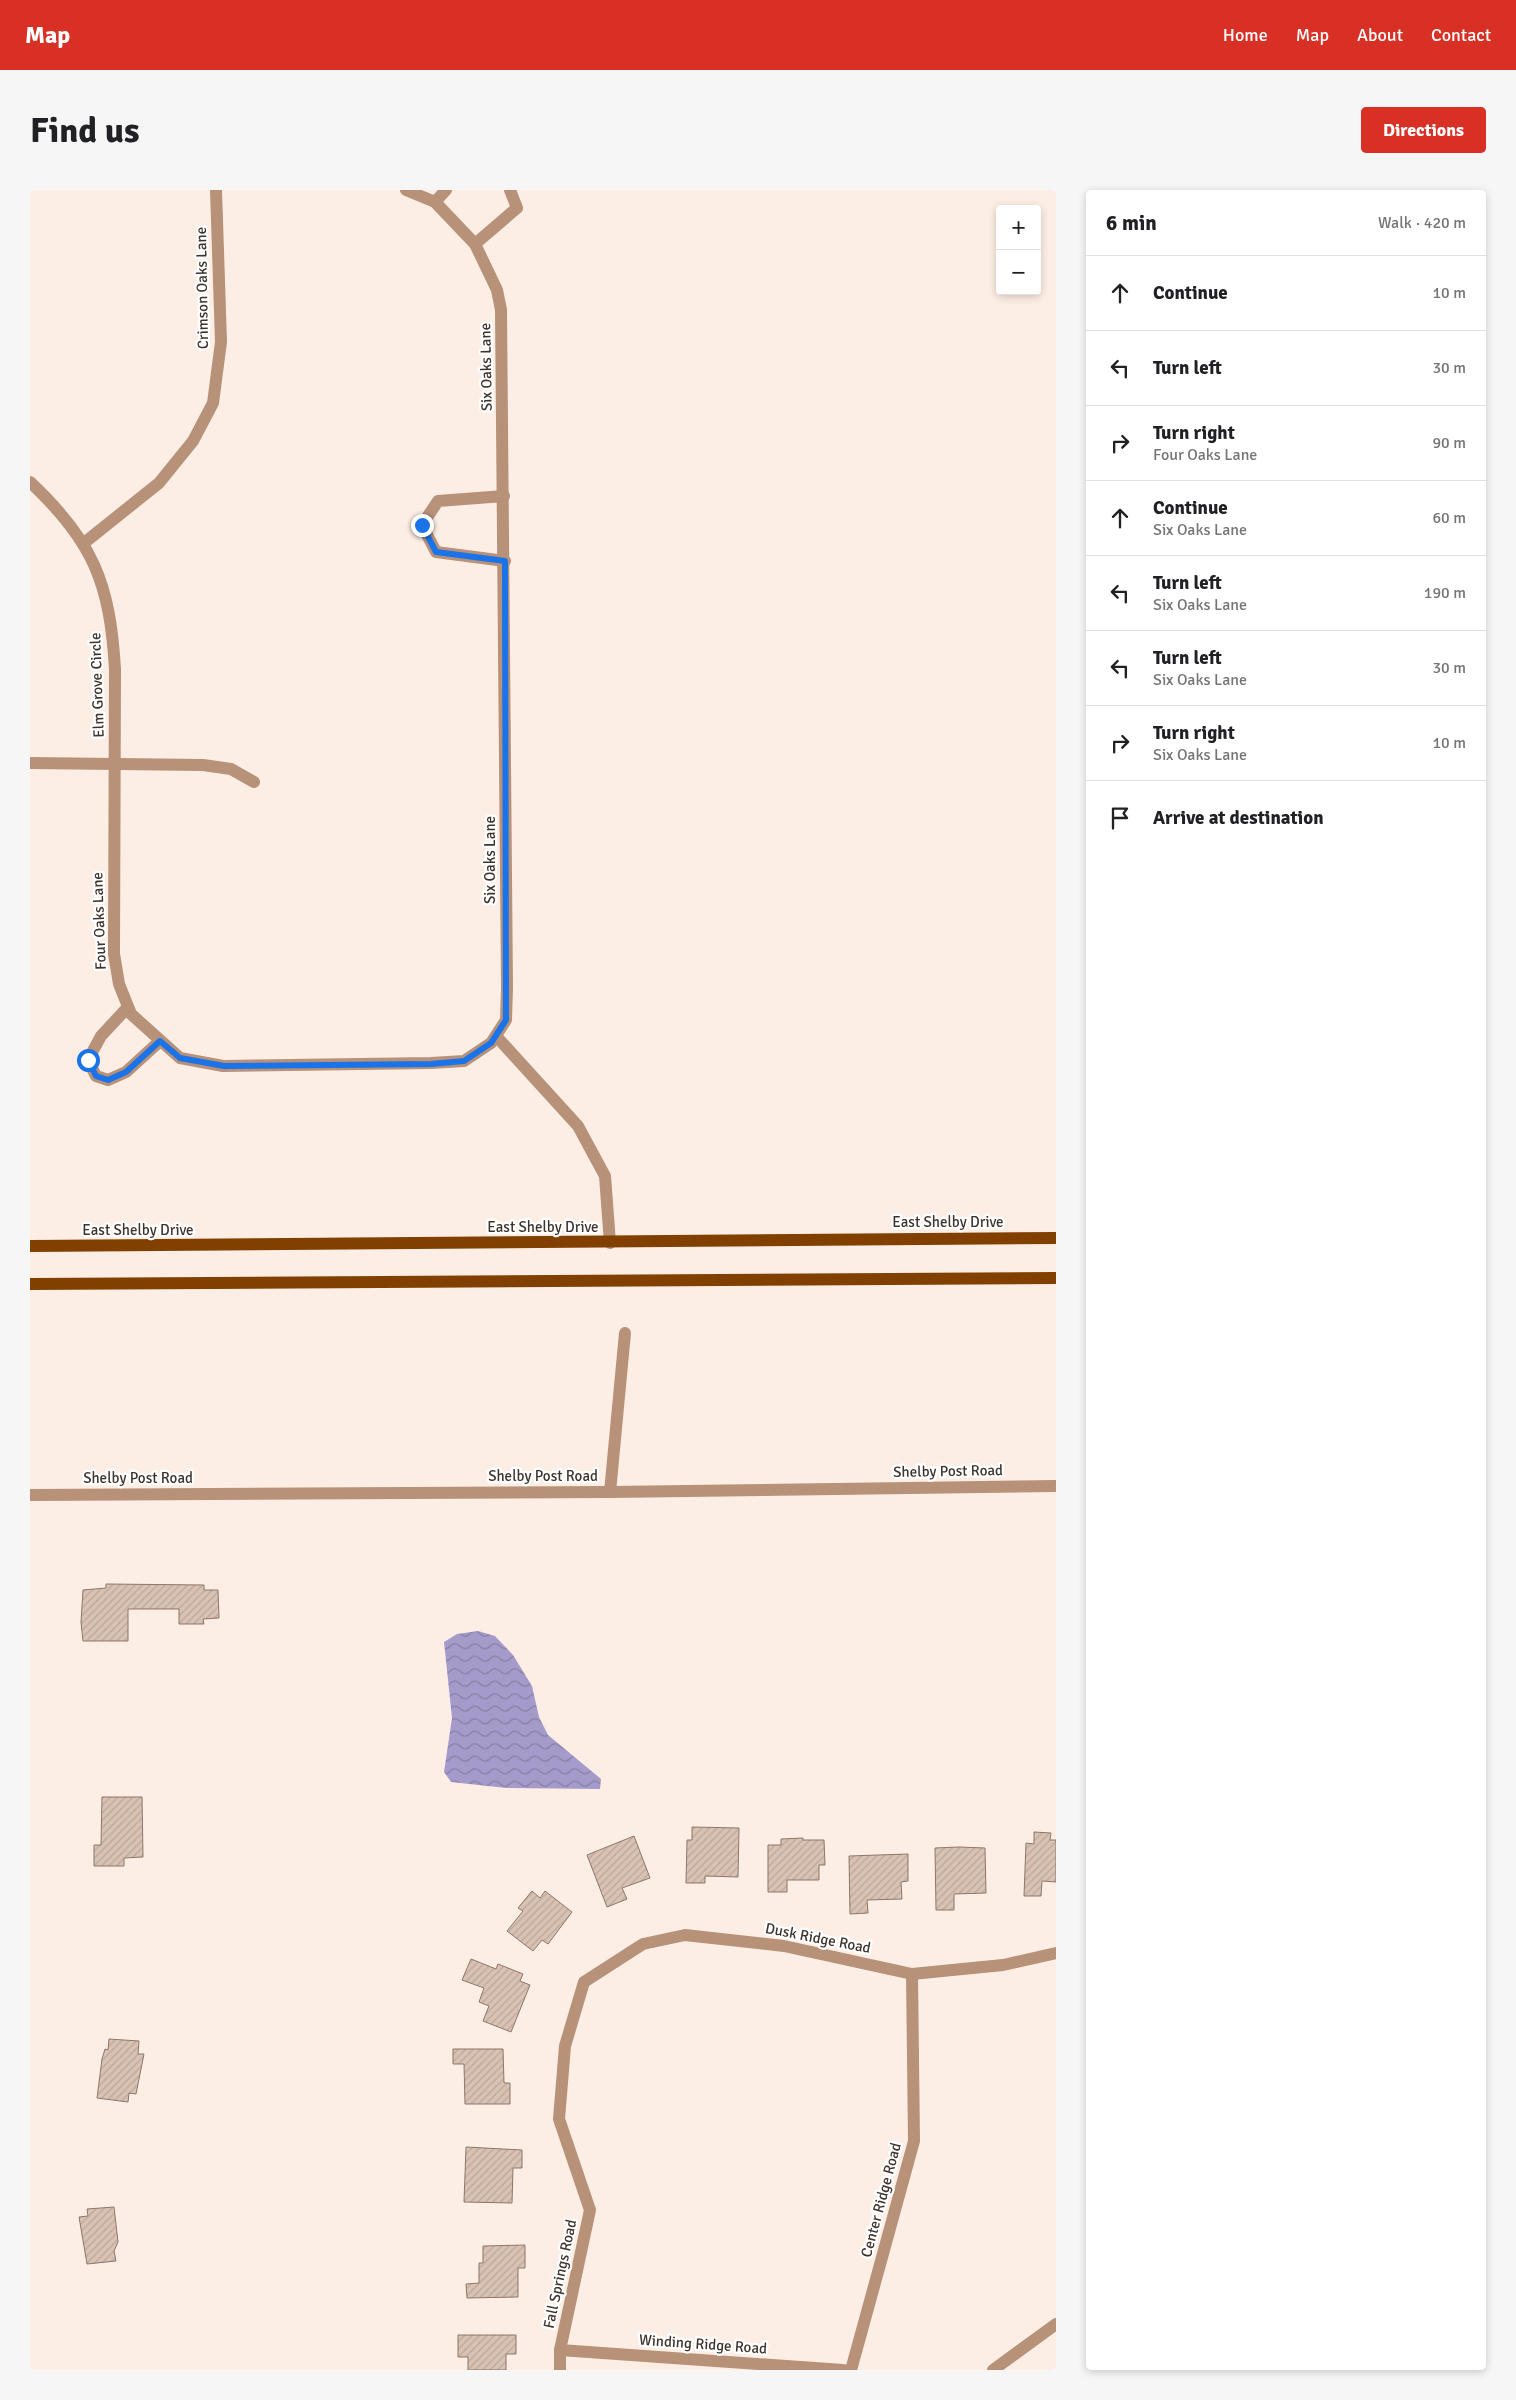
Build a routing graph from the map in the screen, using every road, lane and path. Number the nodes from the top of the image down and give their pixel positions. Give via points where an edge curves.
1 (216, 190) edge
2 (406, 190) edge
3 (446, 190) edge
4 (510, 190) edge
5 (435, 202) junction
6 (475, 244) junction
7 (30, 482) edge
8 (504, 496) junction
9 (84, 543) junction
10 (505, 561) junction
11 (115, 762) junction
12 (30, 763) edge
13 (254, 782) dead end
14 (127, 1008) junction
15 (496, 1036) junction
16 (160, 1041) junction
17 (385, 1064) joint
18 (1056, 1238) edge
19 (610, 1243) junction
20 (30, 1246) edge
21 (1056, 1278) edge
22 (30, 1284) edge
23 (625, 1333) dead end
24 (1056, 1486) edge
25 (610, 1492) junction
26 (30, 1495) edge
27 (1056, 1953) edge
28 (912, 1974) junction
29 (584, 1982) joint
30 (1056, 2324) edge
31 (560, 2350) junction
32 (560, 2370) edge
33 (843, 2370) edge
34 (851, 2370) edge
35 (993, 2370) edge

1 - 9 street, Crimson Oaks Lane via 220,342 213,403 193,441 159,482
2 - 5 street
3 - 5 street
4 - 6 street via 517,208
5 - 6 street, Six Oaks Lane
6 - 8 street, Six Oaks Lane via 497,290 501,310
7 - 9 street, Elm Grove Circle via 54,505
8 - 10 street, Six Oaks Lane
8 - 10 street via 438,501 422,525 436,552
9 - 11 street, Elm Grove Circle via 106,598 113,635
10 - 15 street, Six Oaks Lane via 507,988 506,1020
11 - 12 street
11 - 13 street via 203,764 231,770
11 - 14 street, Four Oaks Lane via 114,954
14 - 16 street, Four Oaks Lane
14 - 16 street via 101,1036 88,1060 96,1076 108,1080 126,1072
15 - 17 street, Six Oaks Lane via 464,1061
15 - 19 street via 578,1126 605,1176
16 - 17 street, Four Oaks Lane via 180,1058 224,1066
18 - 19 main road, East Shelby Drive
19 - 20 main road, East Shelby Drive
21 - 22 main road
23 - 25 street
24 - 25 street, Shelby Post Road
25 - 26 street, Shelby Post Road
27 - 28 street, Dusk Ridge Road via 1003,1965
28 - 29 street, Dusk Ridge Road via 784,1946 685,1935 643,1944
28 - 34 street, Center Ridge Road via 914,2141
29 - 31 street, Fall Springs Road via 565,2046 559,2119 590,2210
30 - 35 street
31 - 32 street, Fall Springs Road
31 - 33 street, Winding Ridge Road

